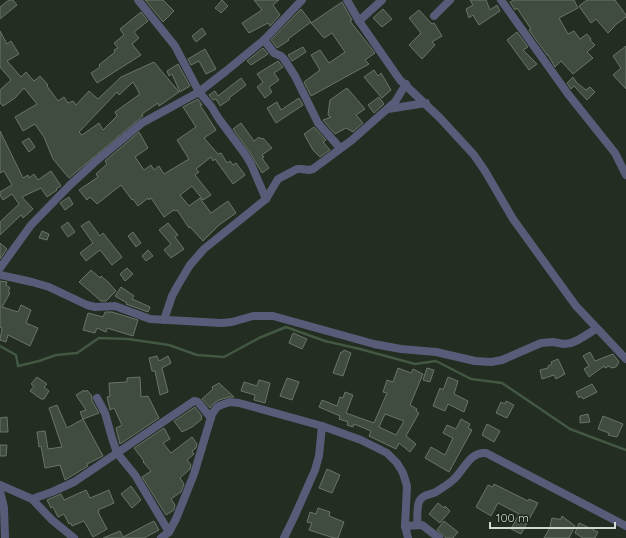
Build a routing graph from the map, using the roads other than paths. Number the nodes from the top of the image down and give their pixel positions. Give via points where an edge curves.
1 (138, 0) edge
2 (302, 0) edge
3 (347, 0) edge
4 (382, 0) edge
5 (450, 0) edge
6 (501, 0) edge
7 (434, 16) dead end
8 (359, 21) junction
9 (264, 40) junction
10 (406, 84) junction
11 (199, 92) junction
12 (426, 104) junction
13 (388, 109) junction
14 (340, 148) junction
15 (626, 175) edge
16 (266, 199) junction
17 (0, 268) edge
18 (0, 275) edge
19 (164, 320) junction
20 (596, 329) junction
21 (626, 359) edge
22 (97, 398) dead end
23 (211, 418) junction
24 (322, 426) junction
25 (118, 453) junction
26 (0, 485) edge
27 (0, 491) edge
28 (32, 499) junction
29 (418, 525) junction
30 (405, 526) junction
31 (626, 526) edge
32 (169, 532) junction
33 (5, 538) edge
34 (74, 538) edge
35 (161, 538) edge
36 (284, 538) edge
37 (408, 538) edge
38 (440, 538) edge

1 - 11 street via 175,46
2 - 9 street
3 - 8 street
4 - 8 street
5 - 7 street
6 - 15 street via 568,94 615,153
8 - 10 street via 400,80
9 - 11 street
9 - 14 street via 274,53 284,59 318,123
10 - 12 street
10 - 13 street
11 - 16 street via 245,154
11 - 17 street via 142,123 95,162 31,225
12 - 13 street
12 - 20 street via 474,155 536,252
13 - 14 street
14 - 16 street via 313,170 297,169 283,176
16 - 19 street via 198,255 175,291
18 - 19 street via 49,287 87,305 99,308 115,306 143,317
19 - 20 street via 221,323 253,316 273,316 374,344 491,362 502,360 541,343 571,343
20 - 21 street
22 - 25 street via 105,413
23 - 24 street via 217,406 230,402
23 - 25 street via 198,402 194,401
23 - 32 street via 194,474
24 - 30 street via 375,446 397,463 407,486
24 - 36 street via 315,470
25 - 28 street via 63,488
25 - 32 street via 135,475
26 - 28 street
27 - 33 street via 4,508
28 - 34 street
29 - 30 street
29 - 31 street via 419,502 423,497 435,493 450,482 475,454 486,453
29 - 38 street
30 - 37 street
32 - 35 street

